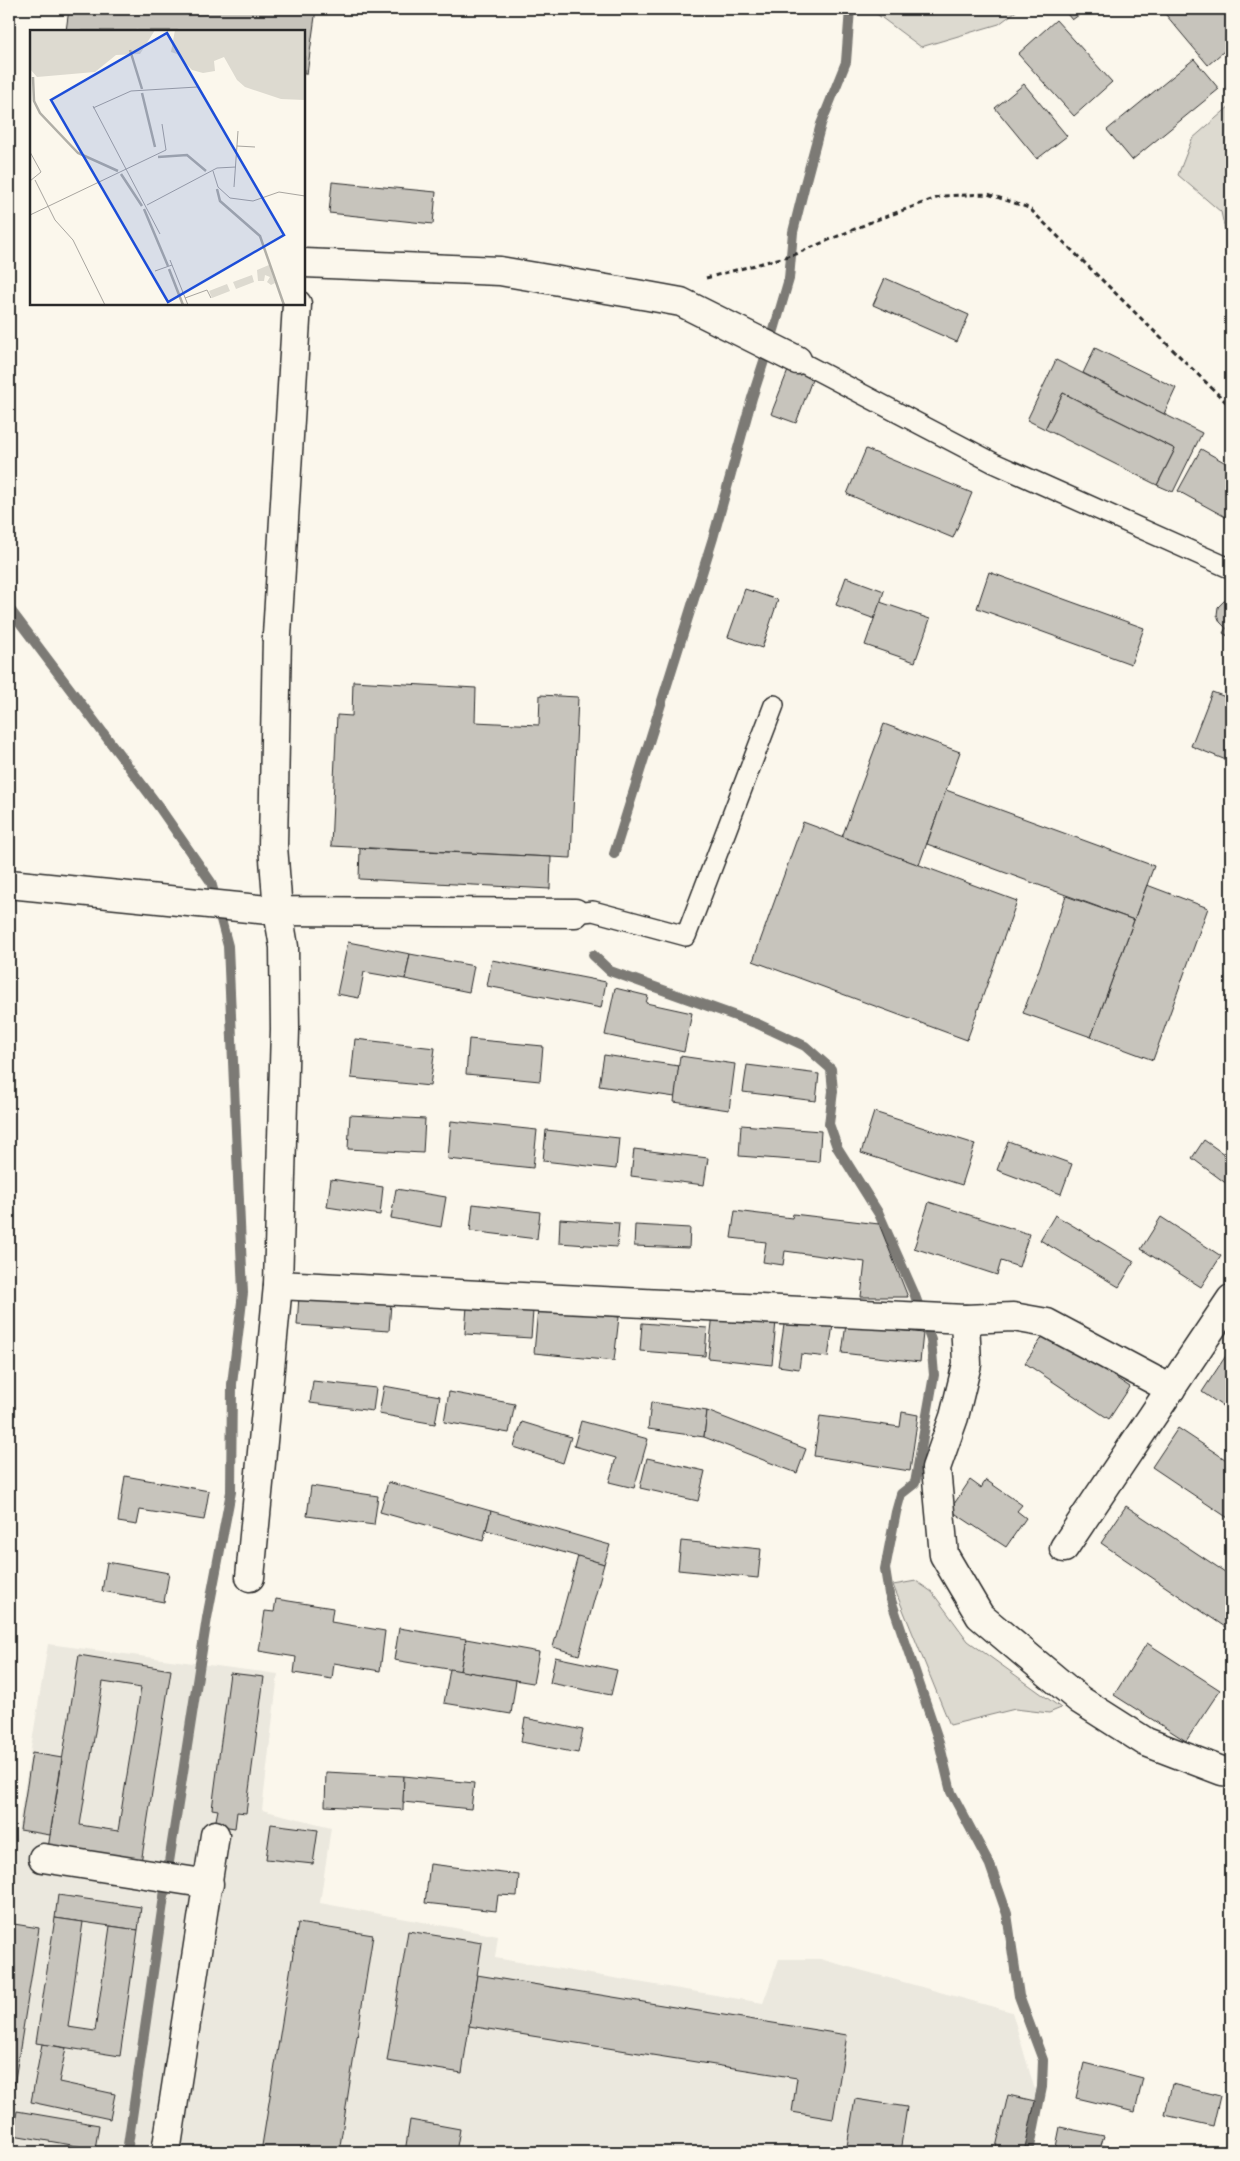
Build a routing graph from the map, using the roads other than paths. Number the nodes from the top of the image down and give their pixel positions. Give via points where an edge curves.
1 (305, 250) edge
2 (298, 305) edge
3 (797, 360) joint
4 (1227, 567) dead end
5 (774, 705) dead end
6 (9, 884) edge
7 (278, 911) junction
8 (575, 913) joint
9 (278, 1285) junction
10 (1231, 1299) edge
11 (965, 1319) junction
12 (1170, 1389) junction
13 (1064, 1548) dead end
14 (250, 1577) dead end
15 (1231, 1772) edge
16 (216, 1835) dead end
17 (43, 1858) dead end
18 (198, 1882) junction
19 (166, 2152) edge

1 - 3 street via 500,271 681,302
2 - 7 street via 277,635 273,846
3 - 4 lane via 994,463
5 - 8 lane via 686,936 593,911
6 - 7 street
7 - 8 street
7 - 9 street via 284,947 285,1029
9 - 11 street
9 - 14 street
10 - 12 street
11 - 12 street via 1013,1317 1047,1323
11 - 15 street via 967,1364 954,1417 936,1468 944,1555 975,1608 994,1628 1097,1711 1146,1742
12 - 13 street
16 - 18 street
17 - 18 street
18 - 19 street

